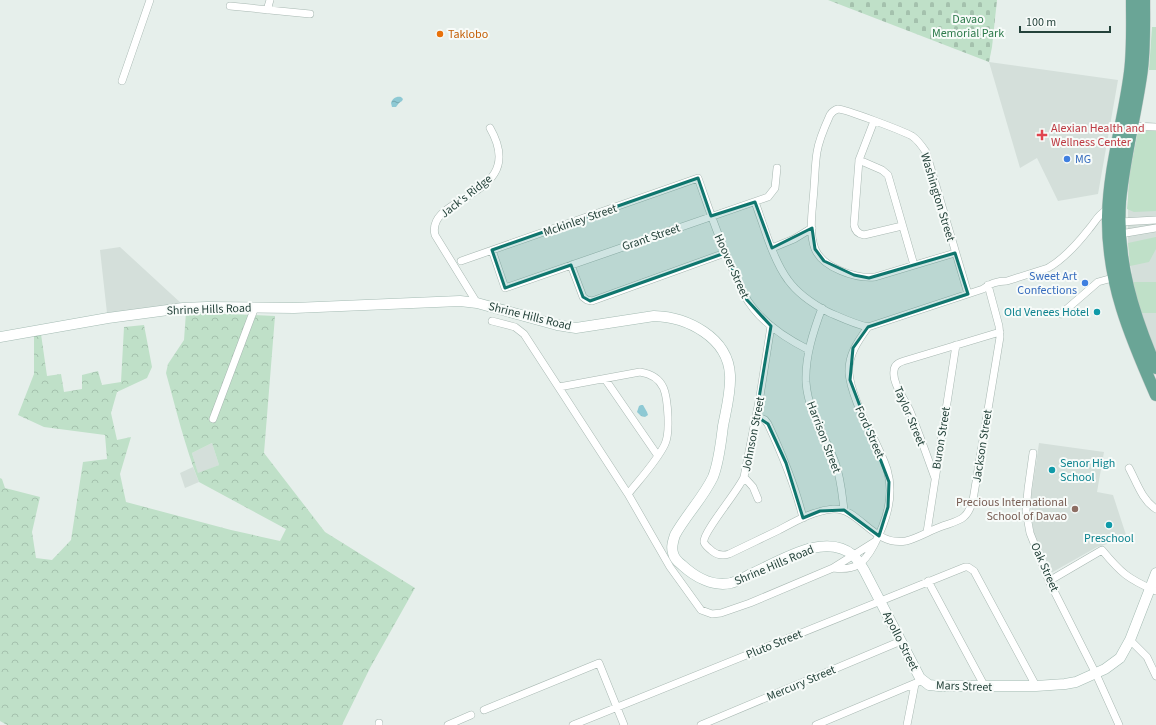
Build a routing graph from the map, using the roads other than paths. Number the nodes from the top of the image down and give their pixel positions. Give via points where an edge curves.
1 (150, 0) edge
2 (270, 0) edge
3 (1132, 0) edge
4 (1144, 0) edge
5 (230, 6) dead end
6 (266, 10) junction
7 (310, 14) dead end
8 (122, 81) dead end
9 (874, 121) junction
10 (1132, 126) junction
11 (1156, 127) edge
12 (490, 128) dead end
13 (859, 160) junction
14 (776, 168) dead end
15 (698, 178) joint
16 (755, 202) junction
17 (1108, 210) junction
18 (712, 216) junction
19 (1156, 220) edge
20 (902, 226) junction
21 (1116, 226) junction
22 (812, 228) junction
23 (1090, 228) junction
24 (1156, 228) edge
25 (772, 248) junction
26 (492, 250) junction
27 (725, 253) junction
28 (955, 253) junction
29 (461, 261) dead end
30 (571, 265) junction
31 (914, 265) junction
32 (1119, 276) junction
33 (987, 288) junction
34 (968, 294) junction
35 (477, 303) junction
36 (255, 307) junction
37 (822, 308) junction
38 (1061, 314) dead end
39 (492, 321) dead end
40 (771, 326) junction
41 (868, 327) junction
42 (1000, 332) junction
43 (0, 337) edge
44 (956, 345) junction
45 (809, 350) junction
46 (1151, 366) edge
47 (605, 379) junction
48 (560, 387) junction
49 (1156, 395) edge
50 (756, 416) junction
51 (213, 419) dead end
52 (1033, 453) dead end
53 (658, 456) junction
54 (1129, 468) dead end
55 (744, 477) junction
56 (935, 478) junction
57 (628, 494) junction
58 (758, 499) dead end
59 (1156, 509) edge
60 (844, 510) junction
61 (803, 518) junction
62 (927, 532) junction
63 (878, 538) junction
64 (853, 556) junction
65 (860, 564) junction
66 (833, 568) junction
67 (1156, 573) edge
68 (928, 581) junction
69 (1049, 581) junction
70 (1153, 590) edge
71 (881, 601) junction
72 (901, 640) junction
73 (1130, 640) junction
74 (1096, 674) junction
75 (1156, 676) edge
76 (919, 682) junction
77 (1036, 686) junction
78 (985, 687) junction
79 (616, 707) junction
80 (484, 710) dead end
81 (471, 716) dead end
82 (448, 725) edge
83 (573, 725) edge
84 (624, 725) edge
85 (700, 725) edge
86 (816, 725) edge
87 (907, 725) edge
88 (1119, 725) edge

1 - 8 street
2 - 6 street
3 - 17 main road via 1131,64
4 - 10 main road via 1143,65
5 - 6 street
6 - 7 street
9 - 13 street
9 - 22 street, Washington Street via 840,109 830,114 817,152
9 - 28 street, Washington Street via 911,136 926,152
10 - 11 street
10 - 21 main road
12 - 35 street, Jack's Ridge via 496,138 499,155 496,173 485,184 440,215 434,224 435,235
13 - 20 street via 875,166 888,175
13 - 20 street via 854,225 856,232 869,235
14 - 16 street, Grant Street via 774,191 768,197
15 - 18 street, Hoover Street
15 - 26 street, Mckinley Street
16 - 18 street, Grant Street
16 - 25 street
17 - 21 main road
17 - 23 street via 1099,215
18 - 27 street, Hoover Street
18 - 30 street, Grant Street
19 - 21 street
20 - 31 street
21 - 23 street via 1097,224
21 - 24 street
21 - 32 main road
21 - 32 main road
22 - 25 street
22 - 31 street, Washington Street via 813,241 819,255 831,266 854,276 875,277
23 - 33 street via 1054,265 1041,271 1000,281
25 - 37 street via 788,280 799,293
26 - 29 street, Mckinley Street
26 - 30 street, Grant Street via 505,288
27 - 30 street via 592,301 583,297
27 - 40 street, Hoover Street via 752,308
28 - 31 street, Washington Street
28 - 34 street, Washington Street
32 - 38 street via 1092,286
32 - 46 main road via 1126,324
33 - 34 street
33 - 42 street, Jackson Street
34 - 41 street
35 - 36 street, Shrine Hills Road via 455,301 294,308
35 - 64 street, Shrine Hills Road via 576,328 654,316 666,317 704,330 720,347 729,366 730,383 717,464 710,482 672,542 675,559 688,571 700,579 724,584 737,581 814,547 835,547
36 - 43 street, Shrine Hills Road via 162,310
36 - 51 street
37 - 41 street via 853,323
37 - 45 street, Harrison Street
39 - 48 street via 520,330
40 - 45 street, Hoover Street
40 - 50 street, Johnson Street
41 - 63 street, Ford Street via 854,348 849,371 853,392 866,426 887,469 888,507
42 - 44 street, Taylor Street
42 - 62 street, Jackson Street via 970,510 963,518
44 - 56 street, Buron Street
44 - 56 street, Taylor Street via 896,364 894,371 895,381 909,409
45 - 60 street, Harrison Street via 806,384 810,404 840,478
46 - 49 main road
47 - 48 street
47 - 53 street
47 - 53 street via 640,372 652,375 660,382 667,398 668,430
48 - 57 street
50 - 55 street, Johnson Street
50 - 61 street via 768,424 786,463 798,495
52 - 69 street, Oak Street via 1027,522
53 - 57 street
54 - 59 street via 1145,500
55 - 58 street via 753,487
55 - 61 street, Johnson Street via 705,535 705,545 716,554 729,554
56 - 62 street, Buron Street
57 - 66 street via 670,567 697,605 706,613 721,613 750,603
60 - 61 street, Johnson Street via 820,511
60 - 63 street
62 - 63 street, Jackson Street via 905,541
63 - 64 street
63 - 65 street, Ford Street via 867,558
64 - 65 street, Shrine Hills Road
64 - 66 street
65 - 66 street via 849,569
65 - 71 street, Shrine Hills Road
67 - 70 street, Mars Street
68 - 71 street, Pluto Street
68 - 77 street, Pluto Street via 965,567 974,571
68 - 78 street
69 - 70 street via 1102,550 1126,576
69 - 74 street, Oak Street
70 - 73 street, Mars Street
71 - 72 street, Apollo Street
71 - 79 street, Pluto Street
72 - 76 street, Apollo Street
72 - 85 street, Mercury Street
73 - 74 street, Mars Street via 1120,658
73 - 75 street via 1147,657
74 - 77 street, Mars Street via 1076,682
74 - 88 street, Oak Street
76 - 78 street, Mars Street via 939,686
76 - 86 street
76 - 87 street
77 - 78 street, Mars Street
79 - 80 street via 599,663
79 - 83 street, Pluto Street
79 - 84 street
81 - 82 street

